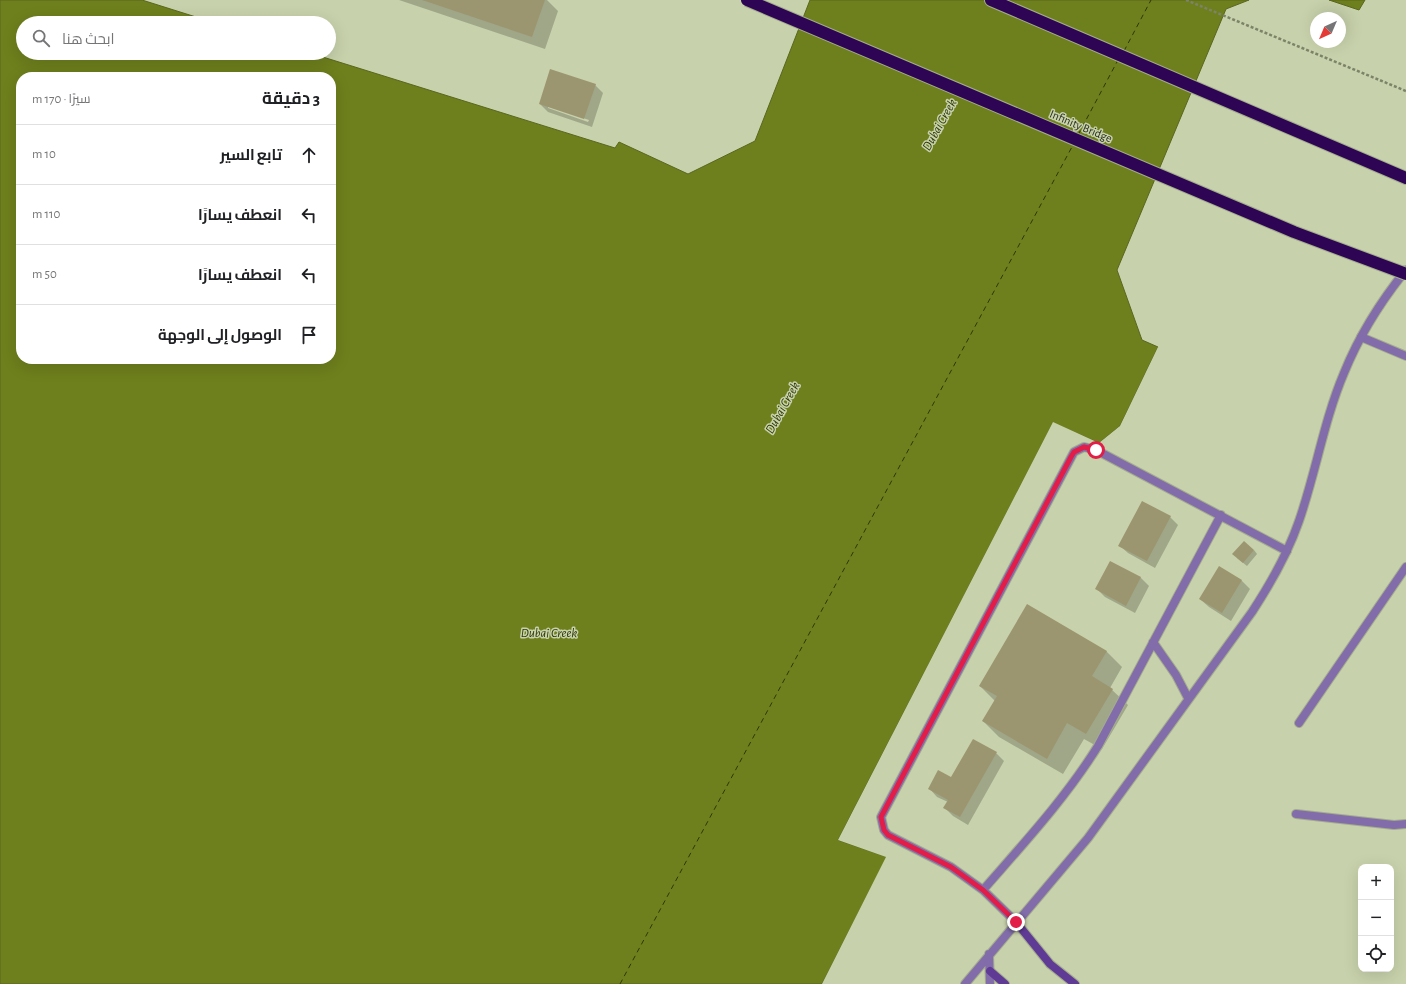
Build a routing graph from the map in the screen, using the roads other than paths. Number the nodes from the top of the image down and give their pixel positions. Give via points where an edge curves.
1 (747, 0) edge
2 (991, 0) edge
3 (1406, 178) edge
4 (1406, 270) edge
5 (1406, 274) edge
6 (1361, 337) junction
7 (1406, 356) edge
8 (1221, 515) junction
9 (1287, 551) junction
10 (1406, 567) edge
11 (1153, 642) junction
12 (1188, 698) junction
13 (1299, 723) dead end
14 (1296, 814) dead end
15 (1406, 824) edge
16 (983, 890) junction
17 (1016, 922) junction
18 (989, 954) junction
19 (990, 971) junction
20 (965, 984) edge
21 (990, 984) edge
22 (1005, 984) edge
23 (1075, 984) edge

1 - 5 highway, Infinity Bridge, bridge via 1294,232
2 - 3 highway
4 - 6 street via 1381,303
6 - 7 street
6 - 9 street via 1332,405 1303,508
8 - 9 street
8 - 11 street
8 - 16 street via 1096,450 1084,447 1074,452 881,817 888,835 951,867
9 - 12 street via 1252,612
10 - 13 street
11 - 12 street
11 - 16 street via 1084,768 1054,808
12 - 17 street via 1088,838
14 - 15 street via 1394,825
16 - 17 street
17 - 18 street
17 - 23 street via 1050,964
18 - 19 street
18 - 20 street
19 - 21 street
19 - 22 street

